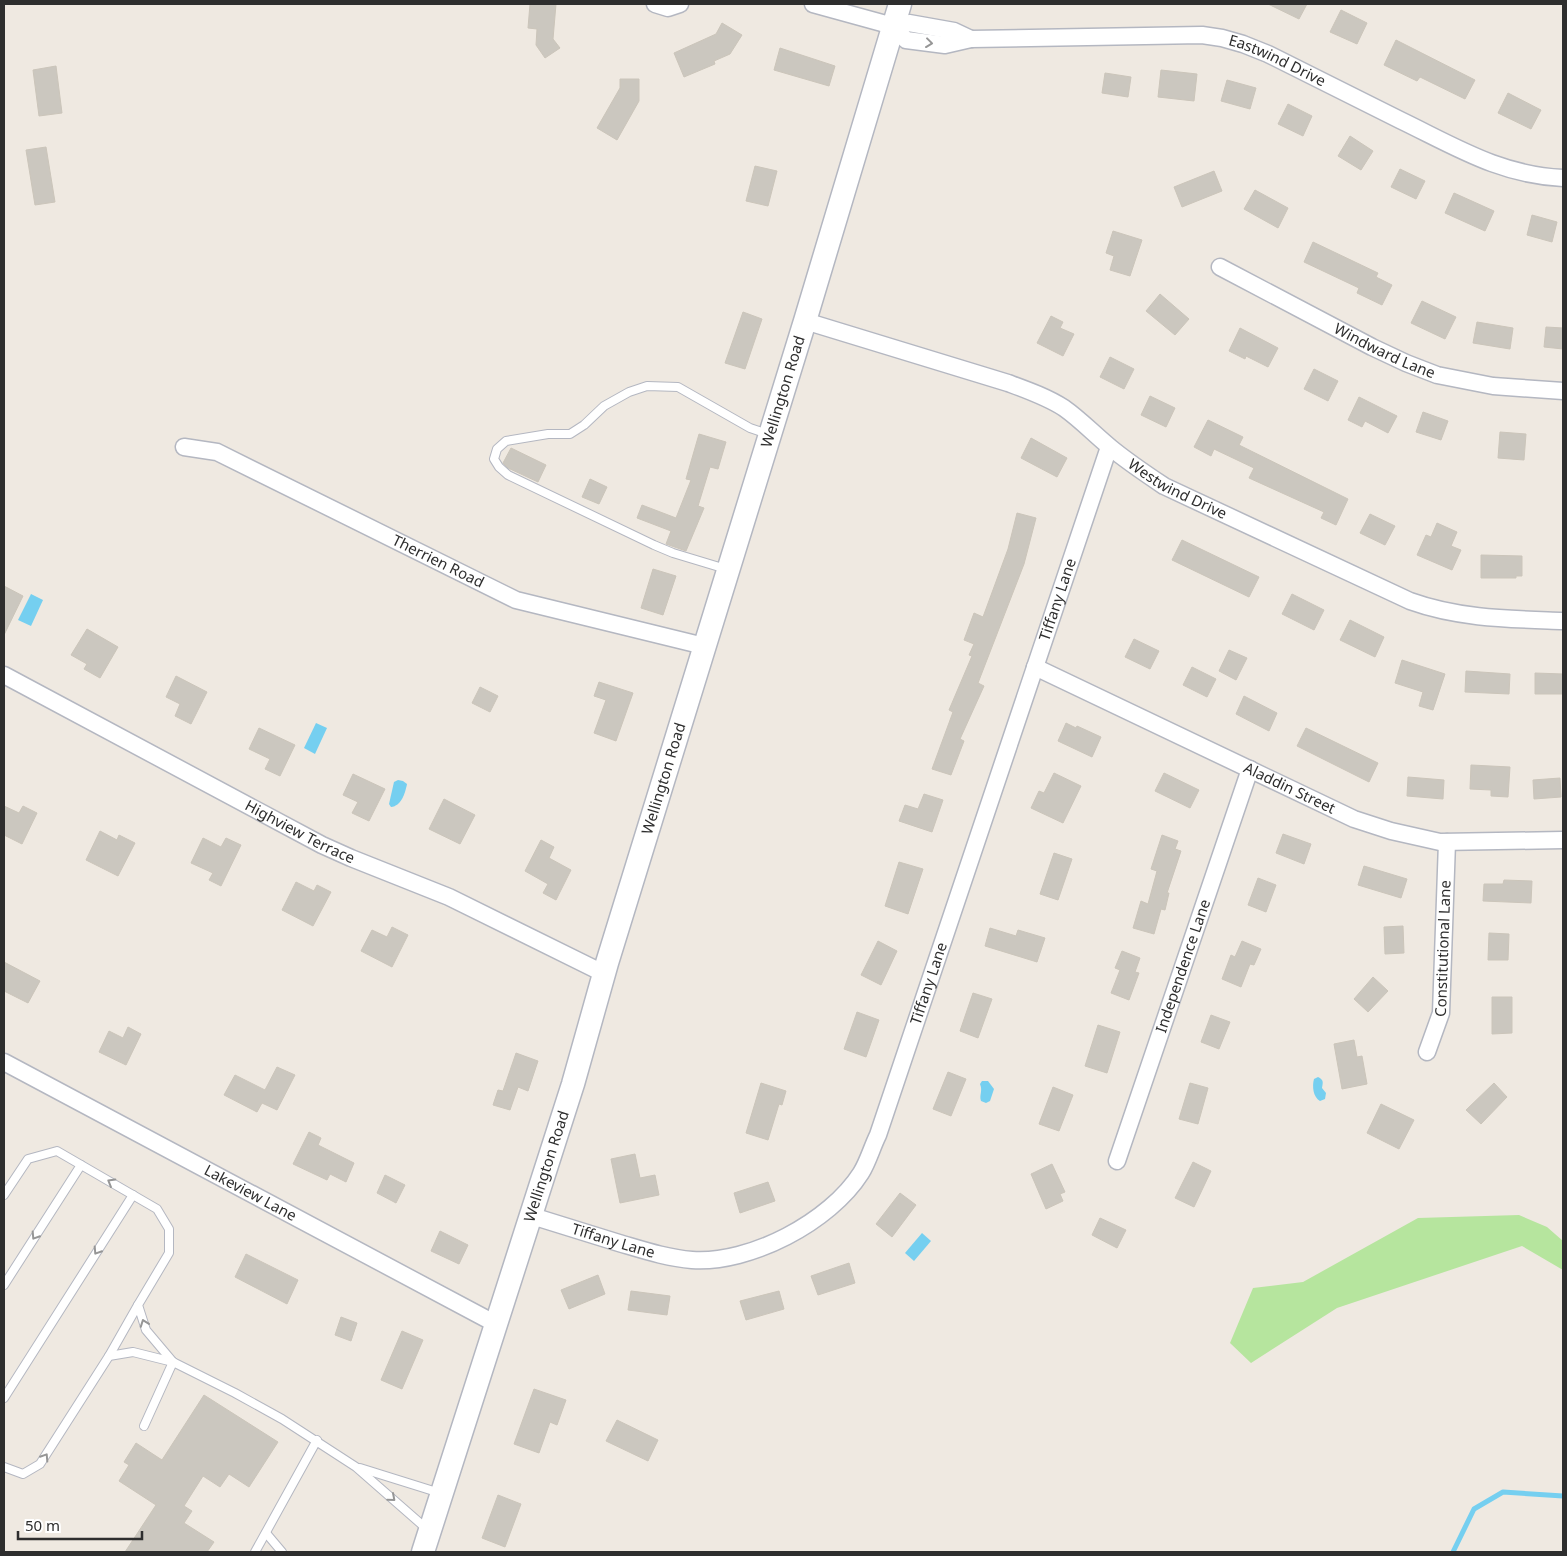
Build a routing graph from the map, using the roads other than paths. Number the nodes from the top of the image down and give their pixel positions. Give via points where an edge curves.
1 (655, 4) edge
2 (680, 4) edge
3 (813, 4) edge
4 (900, 4) edge
5 (893, 26) junction
6 (1563, 178) edge
7 (1220, 267) dead end
8 (805, 321) junction
9 (1563, 391) edge
10 (770, 435) junction
11 (184, 447) dead end
12 (1109, 447) junction
13 (728, 569) junction
14 (1563, 621) edge
15 (704, 646) junction
16 (1035, 667) junction
17 (4, 675) edge
18 (1250, 769) junction
19 (1563, 840) edge
20 (1447, 842) junction
21 (604, 974) junction
22 (1427, 1052) dead end
23 (4, 1062) edge
24 (1117, 1161) dead end
25 (82, 1165) junction
26 (4, 1195) edge
27 (133, 1195) junction
28 (532, 1216) junction
29 (4, 1285) edge
30 (138, 1305) junction
31 (496, 1324) junction
32 (109, 1356) junction
33 (173, 1362) junction
34 (4, 1398) edge
35 (144, 1426) dead end
36 (317, 1440) junction
37 (356, 1466) junction
38 (4, 1467) edge
39 (442, 1494) junction
40 (430, 1531) junction
41 (266, 1533) junction
42 (255, 1552) edge
43 (282, 1552) edge
44 (423, 1552) edge

1 - 2 street via 668,8
3 - 5 street, Eastwind Drive
4 - 5 main road, Wellington Road
5 - 6 street, Eastwind Drive via 909,23 954,31 971,38 1184,35 1222,38 1268,54 1477,158 1520,173
5 - 8 main road, Wellington Road
7 - 9 street, Windward Lane via 1372,347 1437,375 1493,386
8 - 10 main road, Wellington Road
8 - 12 street, Westwind Drive via 1036,393 1064,408
10 - 13 main road, Wellington Road
10 - 13 lane via 750,428 678,387 647,386 604,406 570,434 506,441 497,449 494,459 508,475 672,553
11 - 15 street, Therrien Road via 217,452 516,600
12 - 14 street, Westwind Drive via 1164,486 1410,601 1466,616
12 - 16 street, Tiffany Lane
13 - 15 main road, Wellington Road
15 - 21 main road, Wellington Road
16 - 18 street, Aladdin Street
16 - 28 street, Tiffany Lane via 878,1135 861,1173 836,1204 771,1244 733,1256 694,1260 651,1252
17 - 21 street, Highview Terrace via 322,844 449,897
18 - 20 street, Aladdin Street via 1354,818
18 - 24 street, Independence Lane
19 - 20 street, Aladdin Street
20 - 22 street, Constitutional Lane via 1441,1012
21 - 28 main road, Wellington Road
23 - 31 street, Lakeview Lane
25 - 26 lane via 57,1150 28,1158
27 -> 25 lane
25 -> 29 lane
27 - 30 lane via 156,1209 169,1229 169,1253
27 -> 34 lane
28 - 31 main road, Wellington Road
30 - 32 lane
33 -> 30 lane via 146,1330
31 - 39 main road, Wellington Road
32 - 33 lane via 133,1352
38 -> 32 lane via 23,1474 40,1464
33 - 35 lane
33 - 36 lane
36 - 37 lane
36 - 41 lane
37 - 39 lane
37 -> 40 lane
39 - 40 main road, Wellington Road
40 - 44 main road, Wellington Road
41 - 42 lane
41 - 43 lane

